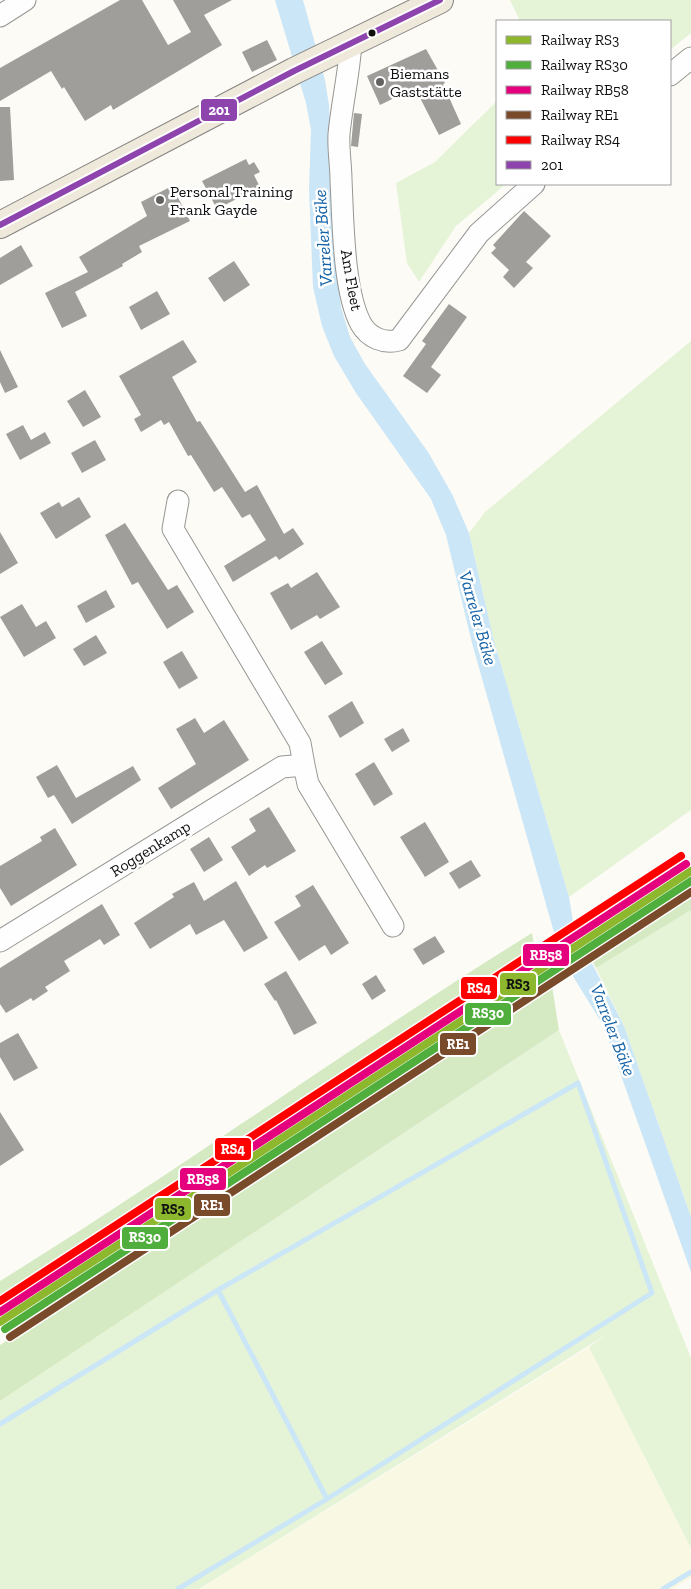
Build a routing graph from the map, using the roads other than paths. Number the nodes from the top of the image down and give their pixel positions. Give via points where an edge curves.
1 (25, 0) edge
2 (440, 0) edge
3 (414, 6) edge
4 (0, 16) edge
5 (351, 43) junction
6 (691, 58) edge
7 (671, 74) edge
8 (533, 185) edge
9 (0, 224) edge
10 (178, 501) dead end
11 (304, 765) junction
12 (393, 926) dead end
13 (0, 941) edge

1 - 4 street
2 - 3 main road
3 - 5 main road
5 - 8 street, Am Fleet via 339,136 343,215 353,307 361,325 373,337 388,343 399,340 479,233
5 - 9 main road
6 - 7 street
10 - 11 street via 173,529 300,743
11 - 12 street via 308,784
11 - 13 street, Roggenkamp via 282,767

